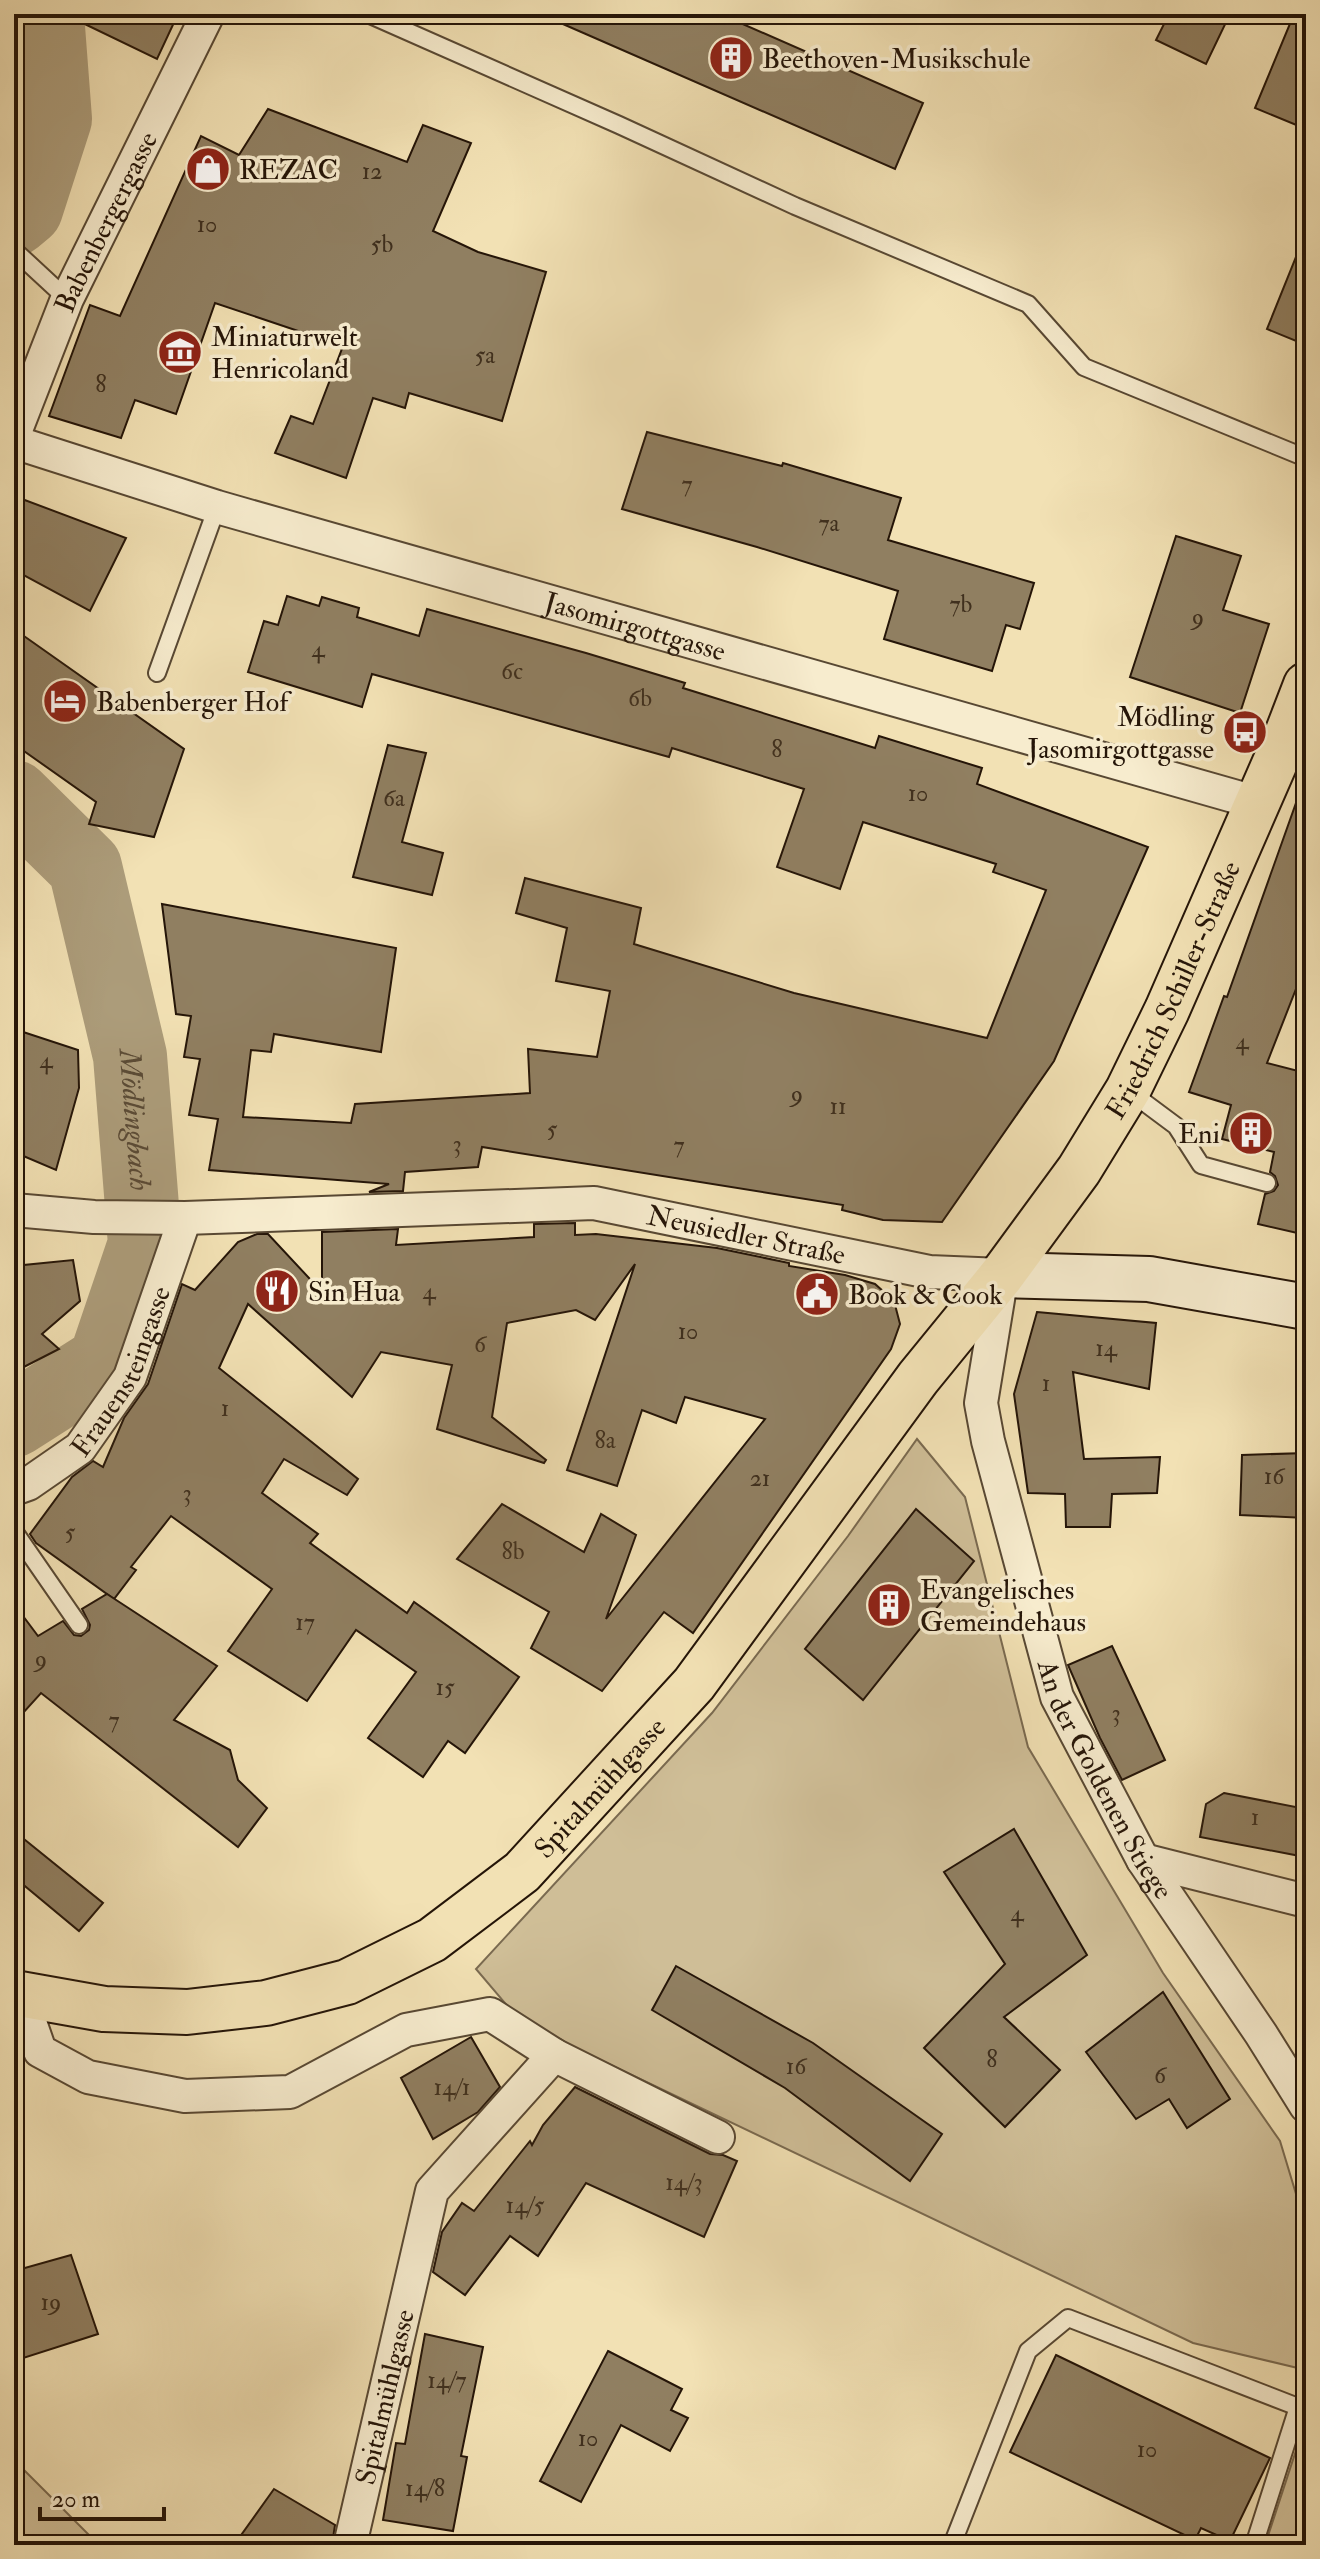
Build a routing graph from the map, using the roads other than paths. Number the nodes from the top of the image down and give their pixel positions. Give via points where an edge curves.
1 (208, 14) edge
2 (368, 14) edge
3 (15, 252) edge
4 (67, 299) junction
5 (14, 435) edge
6 (14, 442) edge
7 (1306, 458) edge
8 (217, 507) junction
9 (157, 673) dead end
10 (1306, 685) edge
11 (1258, 803) junction
12 (1128, 1090) junction
13 (1267, 1183) dead end
14 (14, 1210) edge
15 (177, 1218) junction
16 (1002, 1275) junction
17 (1306, 1307) edge
18 (14, 1489) edge
19 (14, 1531) edge
20 (79, 1625) dead end
21 (1143, 1860) junction
22 (1306, 1901) edge
23 (17, 1994) edge
24 (554, 2055) junction
25 (1306, 2106) edge
26 (718, 2137) dead end
27 (1302, 2407) edge
28 (350, 2545) edge
29 (952, 2545) edge
30 (1254, 2545) edge

1 - 4 street, Babenbergergasse
2 - 7 lane via 782,201 1028,304 1084,367
3 - 4 lane
4 - 5 street, Babenbergergasse
6 - 8 street, Jasomirgottgasse
8 - 9 lane
8 - 11 street, Jasomirgottgasse
10 - 11 main road, Friedrich Schiller-Straße
11 - 12 main road, Friedrich Schiller-Straße
12 - 13 lane via 1176,1126 1201,1165
12 - 16 main road, Friedrich Schiller-Straße via 1079,1170
14 - 15 street, Neusiedler Straße
15 - 16 street, Neusiedler Straße via 594,1203 929,1272
15 - 18 street, Frauensteingasse via 130,1377 80,1448
16 - 17 main road, Neusiedler Straße via 1149,1279
16 - 21 street, An der Goldenen Stiege via 981,1403 988,1441 1057,1697
16 - 23 main road, Spitalmühlgasse via 918,1378 694,1684 522,1872 432,1940 347,1982 266,2003 187,2012 104,2009
19 - 20 lane
21 - 22 street
21 - 25 street, An der Goldenen Stiege
23 - 24 street, Spitalmühlgasse via 40,2051 88,2077 185,2096 290,2092 406,2030 490,2014
24 - 26 street, Spitalmühlgasse
24 - 28 street, Spitalmühlgasse via 432,2191
27 - 29 lane via 1068,2318 1028,2351
27 - 30 lane

